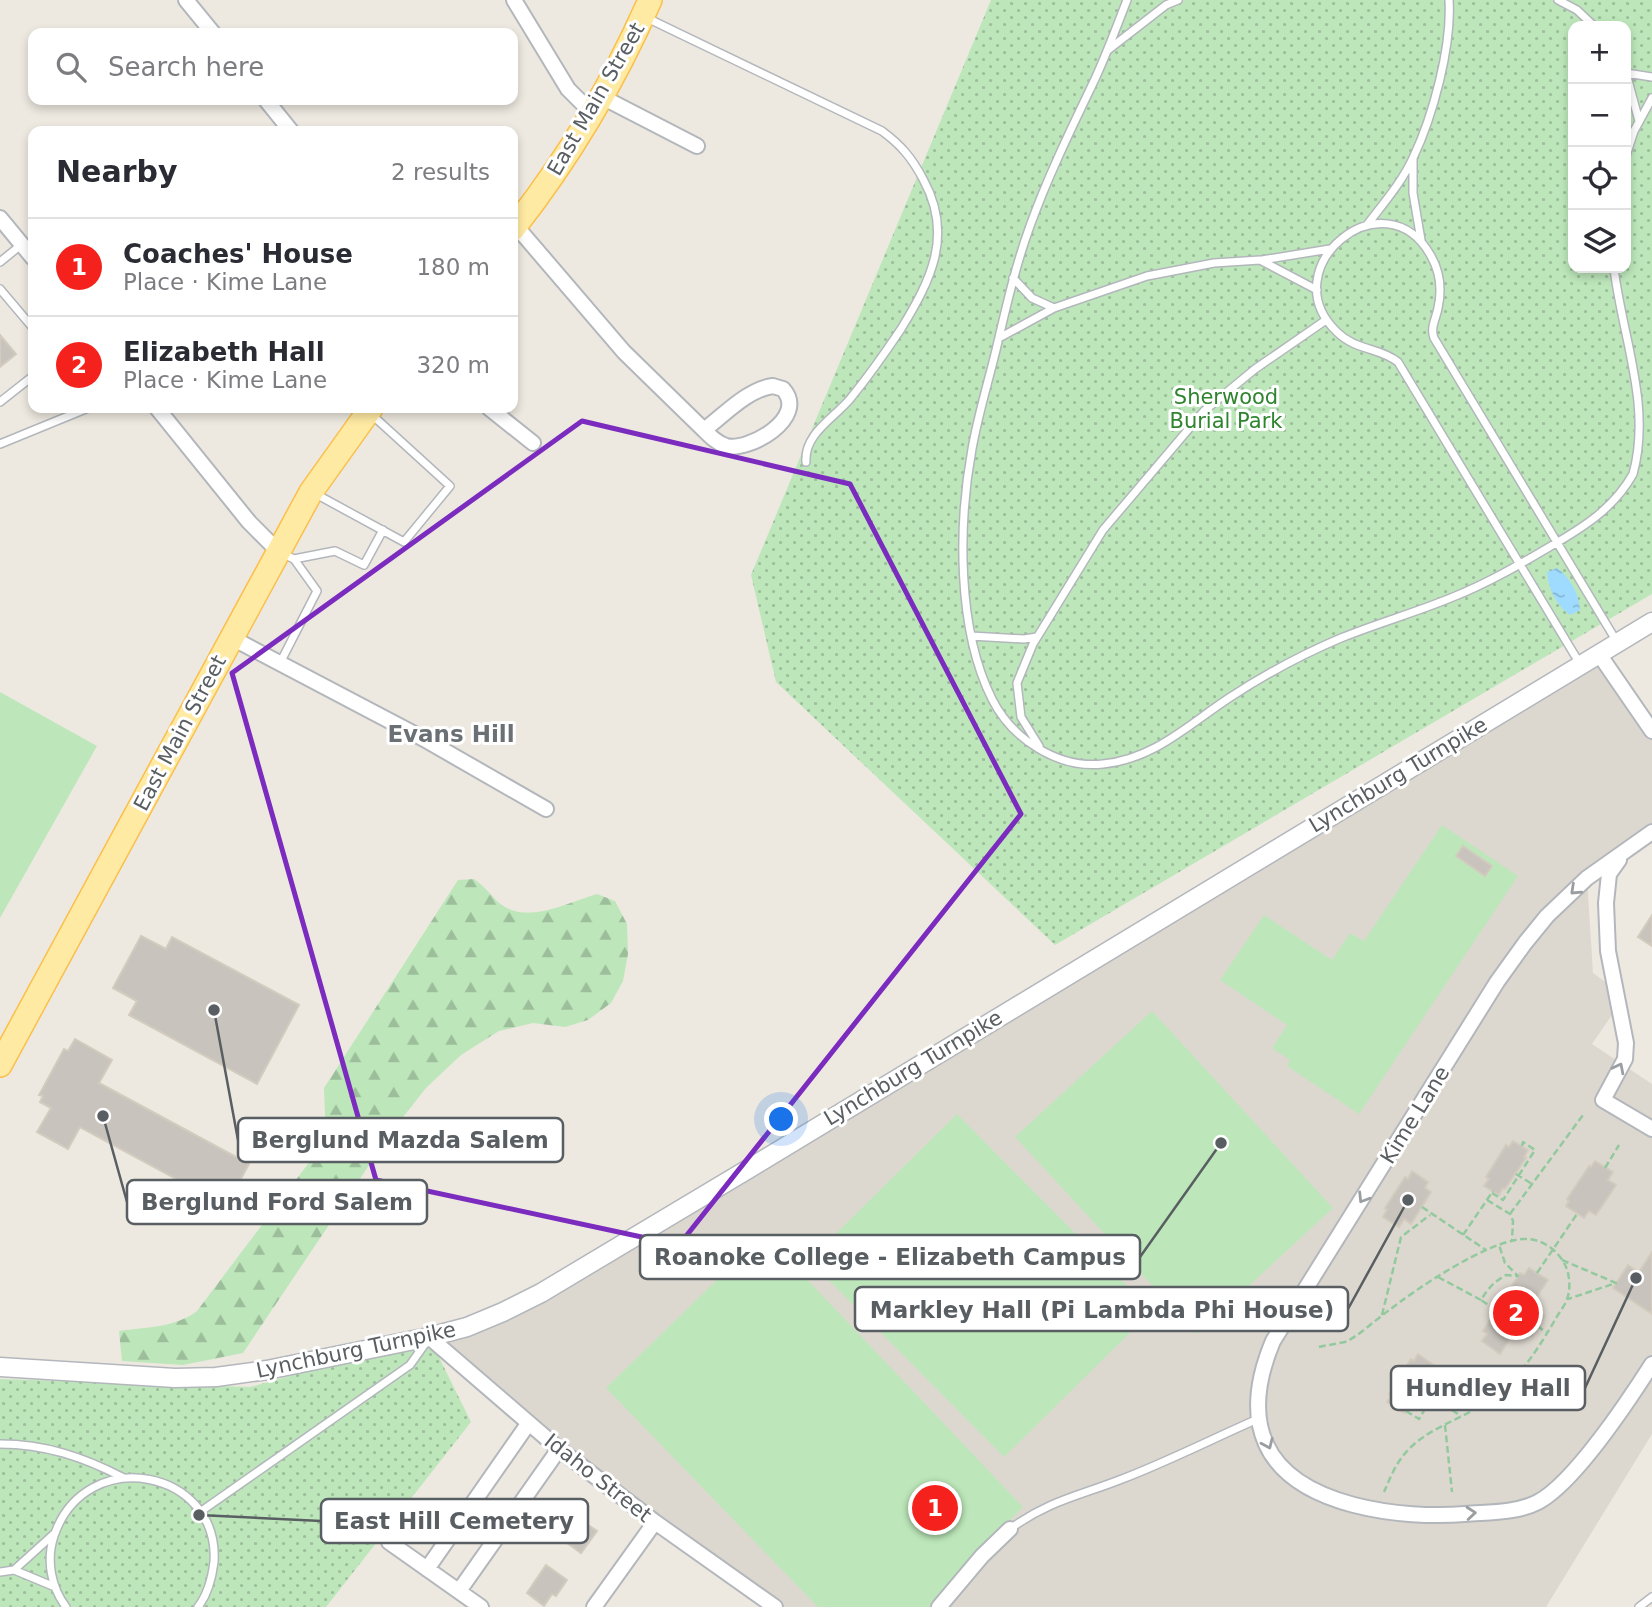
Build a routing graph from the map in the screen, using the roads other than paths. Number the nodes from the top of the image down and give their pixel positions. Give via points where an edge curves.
1 (186, 0) edge
2 (514, 0) edge
3 (1127, 0) edge
4 (1178, 0) edge
5 (1449, 0) edge
6 (1558, 0) edge
7 (1163, 2) edge
8 (647, 8) edge
9 (1589, 21) edge
10 (209, 28) edge
11 (1106, 52) junction
12 (1631, 74) edge
13 (1652, 77) edge
14 (1629, 84) edge
15 (1652, 98) edge
16 (270, 105) edge
17 (597, 105) junction
18 (1639, 121) junction
19 (287, 126) edge
20 (697, 146) dead end
21 (1629, 147) edge
22 (1413, 158) junction
23 (0, 218) edge
24 (518, 222) edge
25 (1367, 225) junction
26 (518, 233) edge
27 (1422, 241) junction
28 (22, 244) junction
29 (1330, 249) junction
30 (28, 252) edge
31 (1260, 261) junction
32 (0, 262) edge
33 (1615, 273) edge
34 (1013, 278) junction
35 (0, 289) edge
36 (1317, 290) junction
37 (1054, 308) junction
38 (1326, 320) junction
39 (28, 322) edge
40 (999, 338) junction
41 (28, 380) edge
42 (0, 402) edge
43 (76, 413) edge
44 (161, 413) edge
45 (367, 413) edge
46 (372, 413) edge
47 (496, 413) edge
48 (704, 430) junction
49 (533, 443) dead end
50 (0, 444) edge
51 (806, 463) dead end
52 (311, 492) junction
53 (383, 530) junction
54 (1557, 542) junction
55 (286, 555) junction
56 (1521, 563) junction
57 (1652, 622) edge
58 (971, 636) junction
59 (1037, 636) junction
60 (232, 638) junction
61 (1618, 642) junction
62 (1599, 654) junction
63 (280, 663) junction
64 (1581, 665) junction
65 (1652, 731) edge
66 (1041, 750) junction
67 (546, 809) dead end
68 (1652, 832) edge
69 (1628, 847) junction
70 (0, 1065) edge
71 (1652, 1129) edge
72 (429, 1337) junction
73 (1652, 1364) edge
74 (0, 1367) edge
75 (1260, 1418) junction
76 (528, 1424) junction
77 (0, 1444) edge
78 (559, 1449) junction
79 (122, 1478) junction
80 (200, 1512) junction
81 (655, 1522) junction
82 (1010, 1529) joint
83 (55, 1533) junction
84 (389, 1542) dead end
85 (427, 1569) junction
86 (14, 1570) junction
87 (0, 1572) edge
88 (55, 1587) junction
89 (459, 1591) junction
90 (1652, 1597) edge
91 (66, 1607) edge
92 (198, 1607) edge
93 (481, 1607) edge
94 (594, 1607) edge
95 (775, 1607) edge
96 (939, 1607) edge
97 (1639, 1607) edge

1 - 10 street
2 - 17 street via 568,89
3 - 11 lane
4 - 7 lane
5 - 22 lane via 1447,46
6 - 9 lane
7 - 11 lane
8 - 17 main road, East Main Street
8 - 51 lane via 882,131 911,156 928,187 939,231 930,276 918,302 867,377 811,438
11 - 34 lane via 1051,173
12 - 13 lane
14 - 18 lane
15 - 18 lane
16 - 19 street
17 - 20 street
17 - 24 main road, East Main Street
18 - 21 lane
22 - 25 lane
22 - 27 lane via 1413,193
23 - 28 street
25 - 27 lane via 1398,227
25 - 29 lane
26 - 48 street via 624,352
27 - 54 lane via 1435,264 1441,289 1434,338
28 - 30 street
28 - 32 lane
29 - 31 lane
29 - 36 lane via 1320,267
31 - 36 lane
31 - 37 lane via 1214,262 1147,276
33 - 54 lane via 1641,369 1647,431 1643,450 1612,503
34 - 37 lane via 1032,298
34 - 40 lane
35 - 39 lane
36 - 38 lane
37 - 40 lane
38 - 56 lane via 1350,343 1398,362
38 - 59 lane via 1204,411 1103,530
40 - 58 lane via 972,450 966,499 966,604
41 - 42 lane
43 - 50 lane
44 - 55 street via 249,522
45 - 52 main road, East Main Street
46 - 53 lane via 450,486 404,542
47 - 49 street
48 - 48 street via 715,441 736,447 777,427 786,418 790,402 783,389 764,387
52 - 53 lane
52 - 55 main road, East Main Street
53 - 55 lane via 364,565 335,551
54 - 56 lane
54 - 61 lane
55 - 60 main road, East Main Street
55 - 63 lane via 317,592
56 - 64 lane
56 - 66 lane via 1451,598 1318,648 1239,691 1142,755 1099,765 1070,762
57 - 61 street, Lynchburg Turnpike
58 - 59 lane
58 - 66 lane via 980,672 999,713
59 - 66 lane via 1017,684 1021,717
60 - 63 street
60 - 70 main road, East Main Street
61 - 62 street, Lynchburg Turnpike
62 - 64 street, Lynchburg Turnpike
62 - 65 street
63 - 67 street
64 - 72 street, Lynchburg Turnpike via 541,1293 467,1327
68 - 69 street, Kime Lane
71 -> 69 street, Kime Lane via 1603,1100 1625,1059 1608,951 1606,903 1609,874
69 -> 75 street, Kime Lane via 1547,916 1497,982 1273,1340 1259,1387
72 - 74 street, Lynchburg Turnpike via 216,1377
72 - 76 street, Idaho Street
72 - 80 lane via 410,1365
75 -> 73 street, Kime Lane via 1265,1442 1287,1471 1347,1504 1413,1515 1502,1511 1529,1506 1554,1492 1607,1429
75 - 82 lane via 1122,1479 1055,1502
76 - 78 street, Idaho Street
76 - 85 street
77 - 79 lane via 69,1454
78 - 81 street, Idaho Street
78 - 89 street
79 - 80 lane via 166,1484
79 - 83 lane via 97,1485 75,1500
80 - 92 lane via 214,1556 209,1587
81 - 94 street
81 - 95 street, Idaho Street
82 - 96 street
83 - 86 lane
83 - 88 lane via 50,1572
84 - 85 street
85 - 89 street
86 - 87 lane
86 - 88 lane
88 - 91 lane
89 - 93 street
90 - 97 lane

